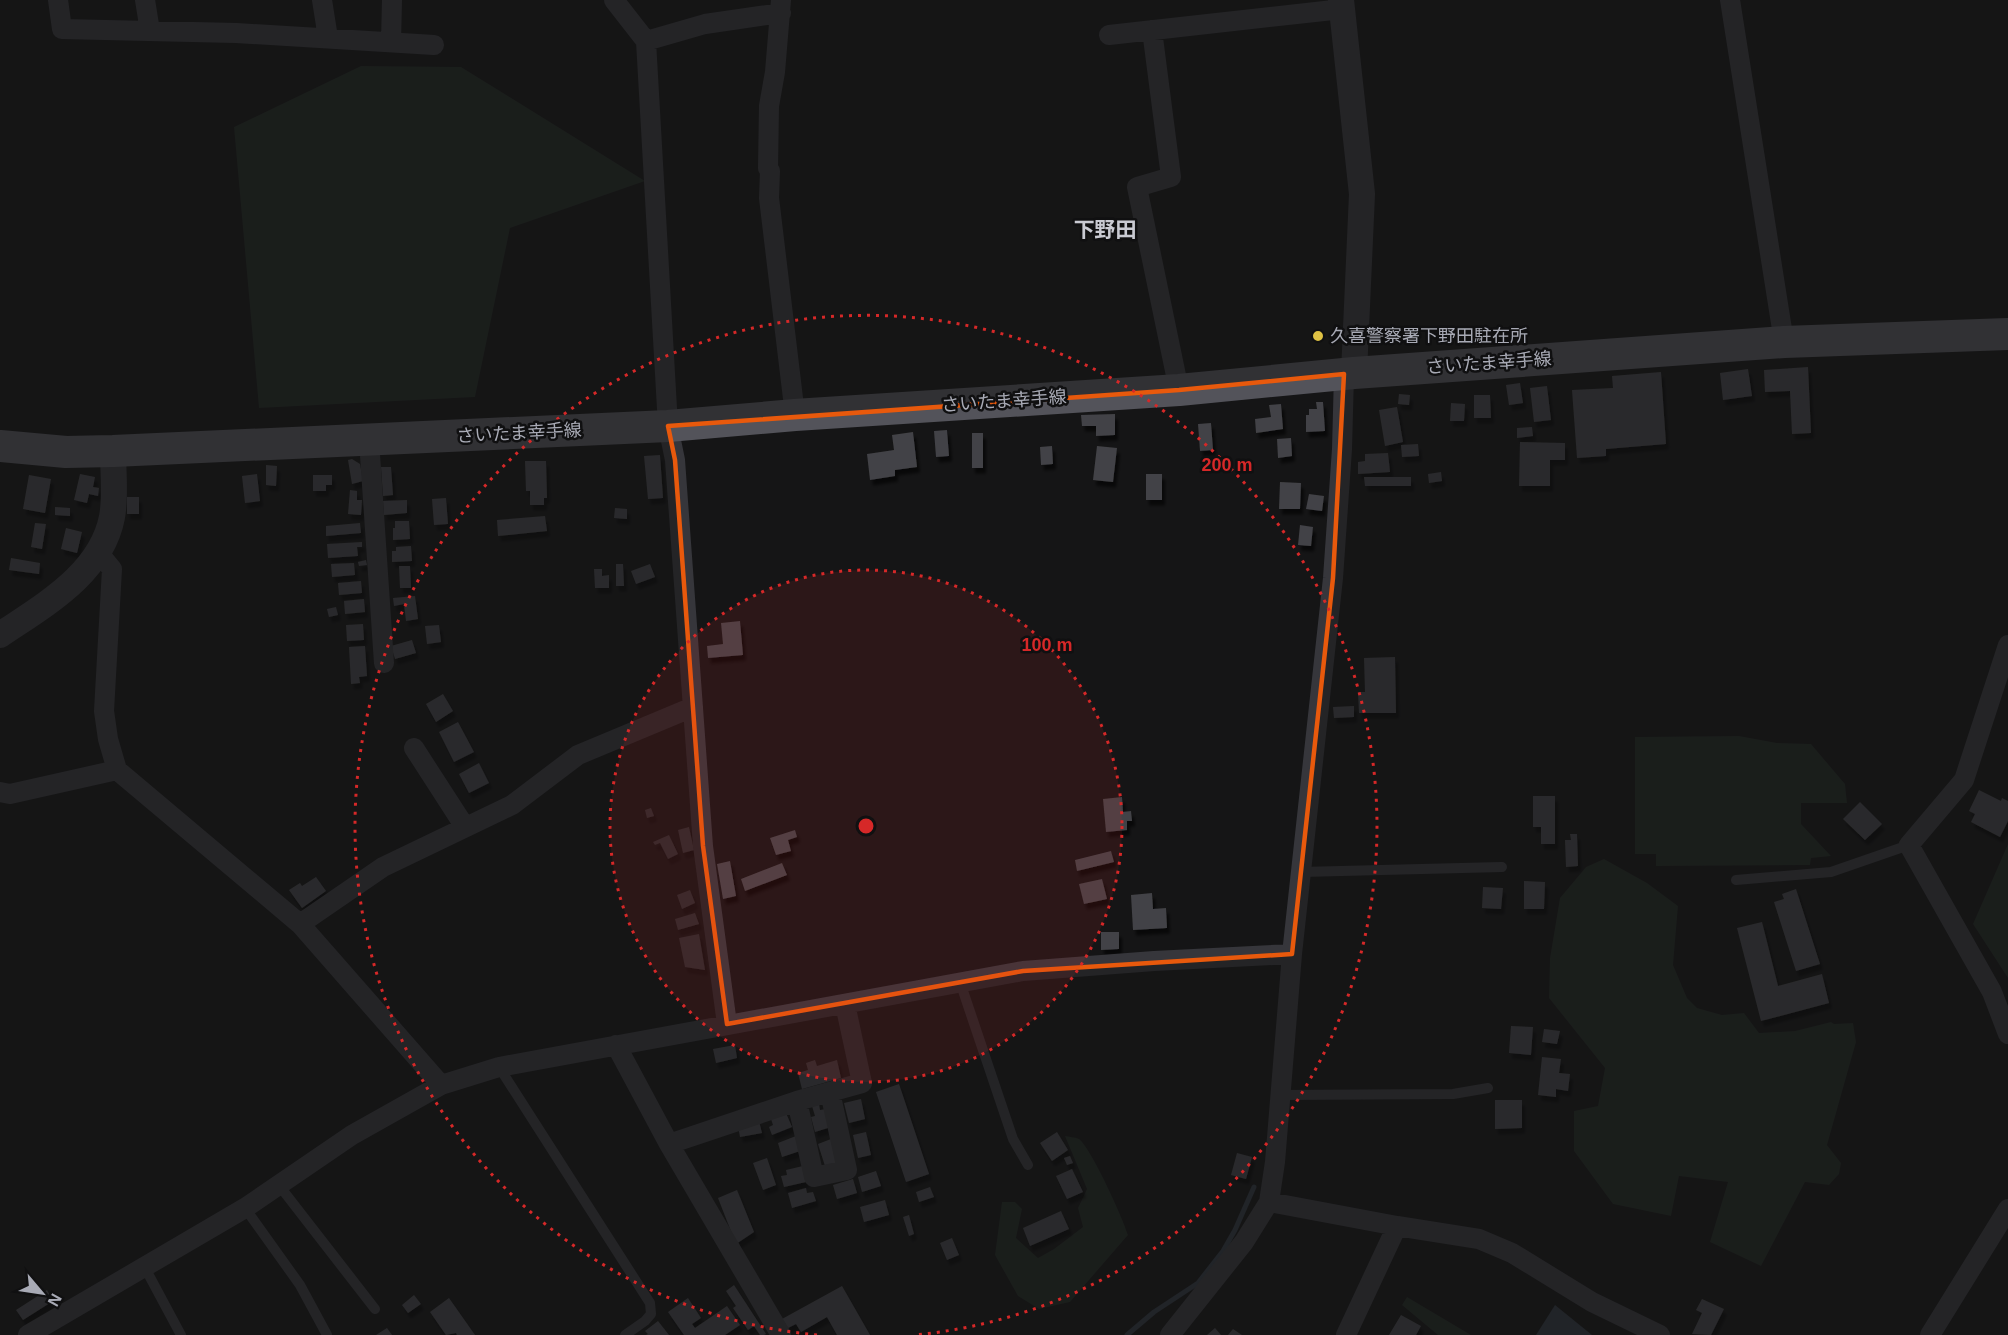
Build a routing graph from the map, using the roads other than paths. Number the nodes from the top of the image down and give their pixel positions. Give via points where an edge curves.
1 (58, 0) edge
2 (145, 0) edge
3 (322, 0) edge
4 (392, 0) edge
5 (614, 0) edge
6 (1730, 0) edge
7 (1341, 5) edge
8 (781, 6) edge
9 (1152, 30) junction
10 (150, 31) junction
11 (1109, 35) dead end
12 (328, 38) junction
13 (646, 40) junction
14 (391, 42) junction
15 (434, 45) dead end
16 (2008, 334) edge
17 (1784, 342) junction
18 (1349, 373) junction
19 (1179, 390) junction
20 (795, 415) junction
21 (668, 426) junction
22 (369, 440) junction
23 (0, 446) edge
24 (113, 451) junction
25 (98, 552) junction
26 (0, 635) edge
27 (2008, 645) edge
28 (384, 663) dead end
29 (693, 707) junction
30 (414, 748) dead end
31 (117, 770) junction
32 (0, 792) edge
33 (465, 827) junction
34 (1909, 845) junction
35 (1502, 867) dead end
36 (1301, 872) junction
37 (1736, 880) dead end
38 (300, 924) junction
39 (1292, 954) junction
40 (960, 982) junction
41 (845, 1004) junction
42 (727, 1024) junction
43 (2008, 1034) edge
44 (616, 1045) junction
45 (499, 1067) junction
46 (441, 1085) junction
47 (1488, 1088) dead end
48 (830, 1092) junction
49 (1280, 1095) junction
50 (797, 1101) junction
51 (669, 1144) junction
52 (1028, 1165) dead end
53 (278, 1184) junction
54 (1269, 1202) junction
55 (245, 1208) junction
56 (2008, 1209) edge
57 (1396, 1226) junction
58 (144, 1266) junction
59 (375, 1309) dead end
60 (28, 1335) edge
61 (181, 1335) edge
62 (327, 1335) edge
63 (625, 1335) edge
64 (781, 1335) edge
65 (1170, 1335) edge
66 (1346, 1335) edge
67 (1660, 1335) edge
68 (1930, 1335) edge

1 - 10 street via 62,29
2 - 10 street
3 - 12 street
4 - 14 street
5 - 13 street
6 - 17 street
7 - 9 street
7 - 18 street via 1362,194
8 - 13 street
8 - 20 street via 769,106 769,198
9 - 11 street
9 - 19 street via 1171,177 1137,187
10 - 12 street
12 - 14 street
13 - 21 street
14 - 15 street
16 - 17 main road, さいたま幸手線
17 - 18 main road, さいたま幸手線
18 - 19 main road, さいたま幸手線
18 - 36 street via 1333,578
19 - 20 main road, さいたま幸手線
20 - 21 main road, さいたま幸手線
21 - 22 main road, さいたま幸手線
21 - 29 street via 675,460
22 - 24 main road, さいたま幸手線
22 - 28 street
23 - 24 main road, さいたま幸手線 via 66,452
24 - 25 street via 112,515
25 - 26 street via 67,589
25 - 31 street via 112,569 104,711
27 - 34 street via 1964,780
29 - 33 street via 578,755 512,804
29 - 42 street via 703,846
30 - 33 street
31 - 32 street via 10,794
31 - 38 street
33 - 38 street via 383,867
34 - 37 lane via 1831,872
34 - 43 street via 1992,992
35 - 36 lane
36 - 39 street
38 - 46 street
39 - 40 street via 1023,971
39 - 49 street
40 - 41 street
40 - 52 lane via 1013,1138
41 - 42 street
41 - 48 street via 862,1083
42 - 44 street
44 - 45 street
44 - 51 street
45 - 46 street
45 - 63 lane via 650,1303 651,1314 645,1322
46 - 53 street via 352,1135
47 - 49 lane via 1453,1094
48 - 50 street
48 - 50 street via 847,1170 814,1177
49 - 54 street
50 - 51 street
51 - 64 street
53 - 55 street
53 - 59 lane
54 - 57 street
54 - 65 street via 1244,1242
55 - 58 street
55 - 62 lane via 300,1285
56 - 68 street
57 - 66 street
57 - 67 street via 1479,1239 1512,1253 1592,1302
58 - 60 street
58 - 61 lane

